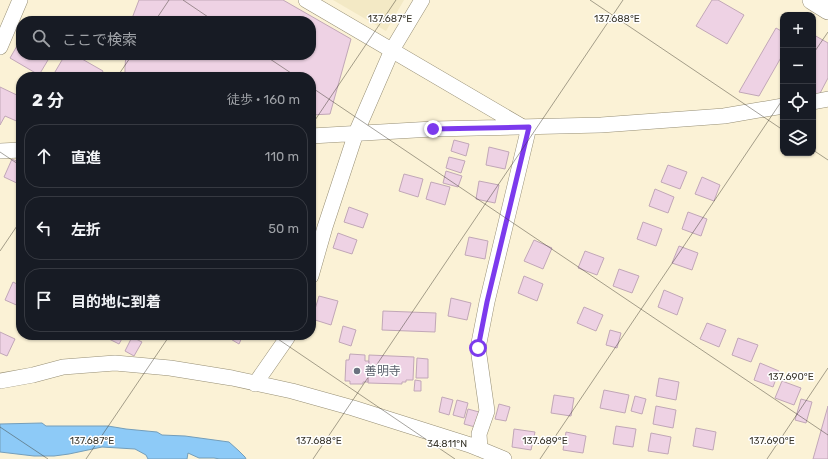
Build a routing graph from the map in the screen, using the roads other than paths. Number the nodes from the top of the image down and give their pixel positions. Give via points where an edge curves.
1 (20, 0) edge
2 (306, 0) edge
3 (422, 0) edge
4 (812, 0) edge
5 (828, 10) edge
6 (0, 46) edge
7 (392, 50) junction
8 (828, 99) edge
9 (816, 101) edge
10 (780, 107) edge
11 (525, 127) junction
12 (356, 134) junction
13 (316, 136) edge
14 (16, 150) edge
15 (0, 151) edge
16 (316, 258) edge
17 (286, 340) edge
18 (0, 381) edge
19 (255, 384) junction
20 (480, 449) junction
21 (504, 459) edge

1 - 6 street
2 - 7 street
3 - 7 street
4 - 5 street
7 - 11 street
7 - 12 street
8 - 9 street
10 - 11 street via 724,116 601,125
11 - 12 street
11 - 20 street via 478,348 487,411 479,434
12 - 13 street
12 - 16 street
14 - 15 street
17 - 19 street
18 - 19 street via 63,367 115,363 170,368
19 - 20 street via 292,391 353,408
20 - 21 street

